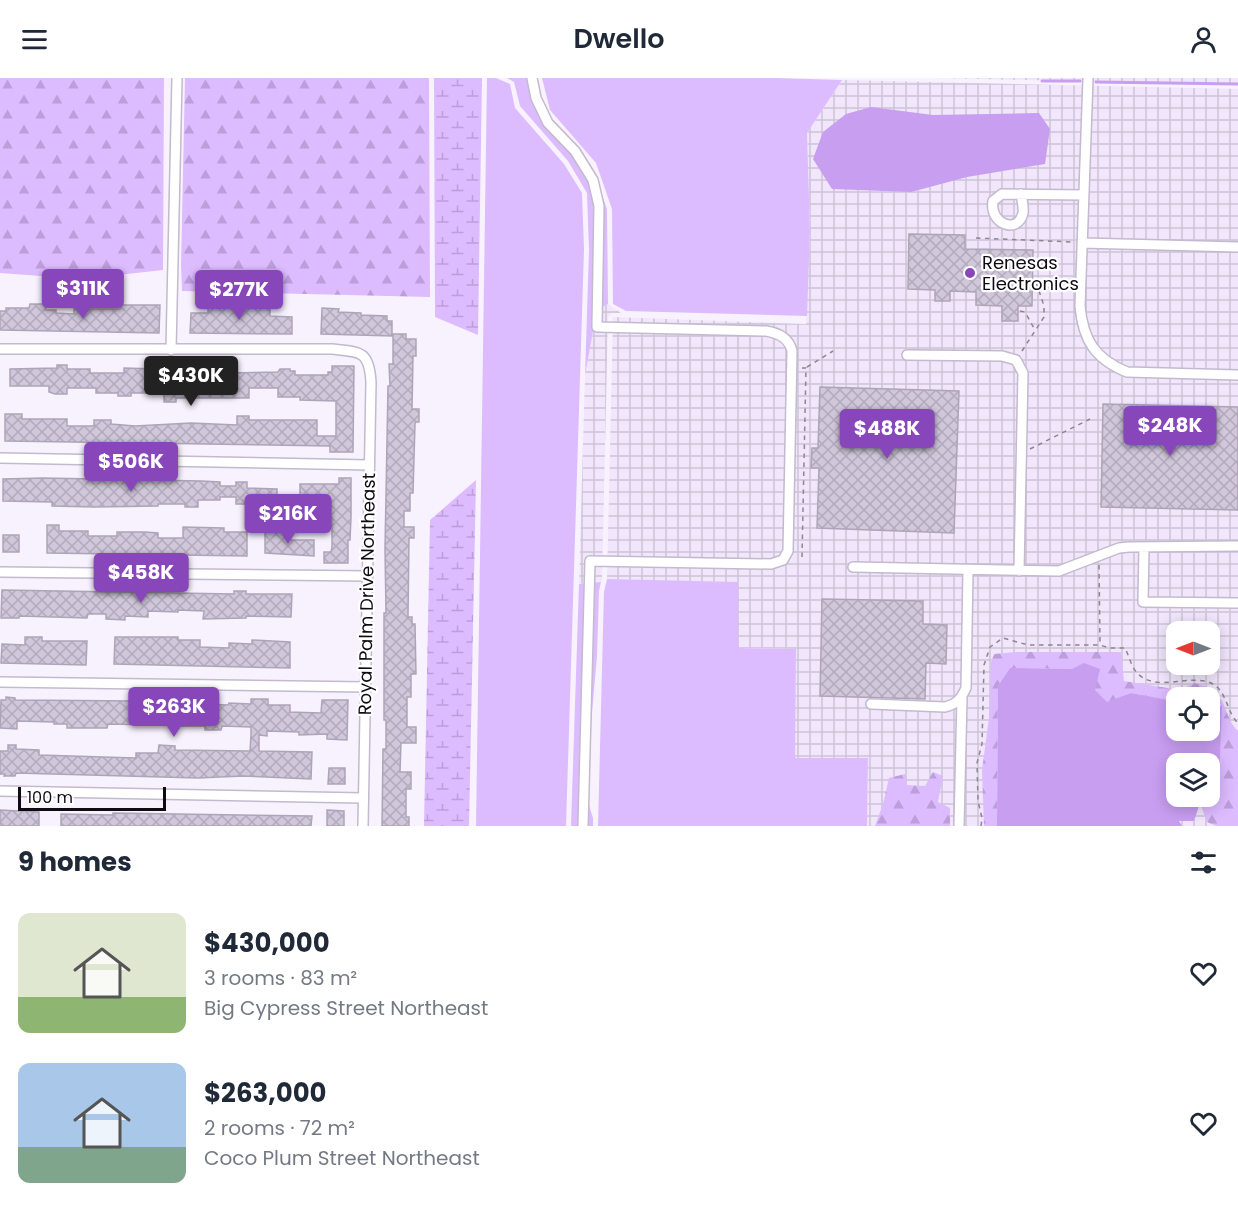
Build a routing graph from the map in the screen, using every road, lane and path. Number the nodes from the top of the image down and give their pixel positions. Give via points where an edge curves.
1 (177, 78) edge
2 (532, 78) edge
3 (1088, 78) edge
4 (1021, 194) dead end
5 (1084, 195) junction
6 (976, 238) dead end
7 (1082, 243) junction
8 (1238, 247) edge
9 (1035, 279) dead end
10 (1020, 310) dead end
11 (1035, 330) junction
12 (0, 349) edge
13 (171, 350) junction
14 (833, 351) dead end
15 (907, 355) dead end
16 (1016, 360) junction
17 (792, 367) junction
18 (806, 368) junction
19 (1238, 375) edge
20 (1090, 419) dead end
21 (1021, 454) junction
22 (0, 458) edge
23 (369, 465) junction
24 (1238, 546) edge
25 (1144, 547) junction
26 (1099, 556) junction
27 (801, 557) dead end
28 (853, 567) dead end
29 (968, 570) junction
30 (1019, 571) junction
31 (0, 572) edge
32 (368, 576) junction
33 (1238, 603) edge
34 (1100, 645) junction
35 (0, 682) edge
36 (366, 687) junction
37 (962, 698) junction
38 (871, 704) dead end
39 (1238, 723) edge
40 (0, 791) edge
41 (363, 798) junction
42 (363, 826) edge
43 (584, 826) edge
44 (959, 826) edge
45 (981, 826) edge

1 - 13 street
2 - 17 street via 548,123 575,151 593,180 599,206 597,327 774,332 791,346
3 - 5 street
4 - 5 street
5 - 7 street
6 - 7 path
7 - 8 street
7 - 19 street via 1081,322 1099,355 1127,372
9 - 11 path via 1044,306 1044,317
10 - 11 path
11 - 16 path
12 - 13 street
13 - 23 street, Royal Palm Drive Northeast via 332,349 363,355 369,361 371,382
14 - 18 path
15 - 16 street via 1002,356
16 - 21 street via 1023,373
17 - 18 path
17 - 43 street via 788,551 783,560 771,564 590,561
18 - 27 path
20 - 21 path
21 - 30 street
22 - 23 street
23 - 32 street, Royal Palm Drive Northeast
24 - 25 street
25 - 26 street via 1119,548
25 - 33 street via 1143,602
26 - 30 street via 1059,572
26 - 34 path
28 - 29 street
29 - 30 street
29 - 37 street via 966,688
31 - 32 street
32 - 36 street, Royal Palm Drive Northeast
34 - 39 path via 1125,648 1138,674 1153,681 1203,681 1215,685
34 - 45 path via 1028,645 1003,638 990,646 984,665 982,744 977,763
35 - 36 street
36 - 41 street, Royal Palm Drive Northeast
37 - 38 street via 945,707
37 - 44 street
40 - 41 street
41 - 42 street, Royal Palm Drive Northeast

